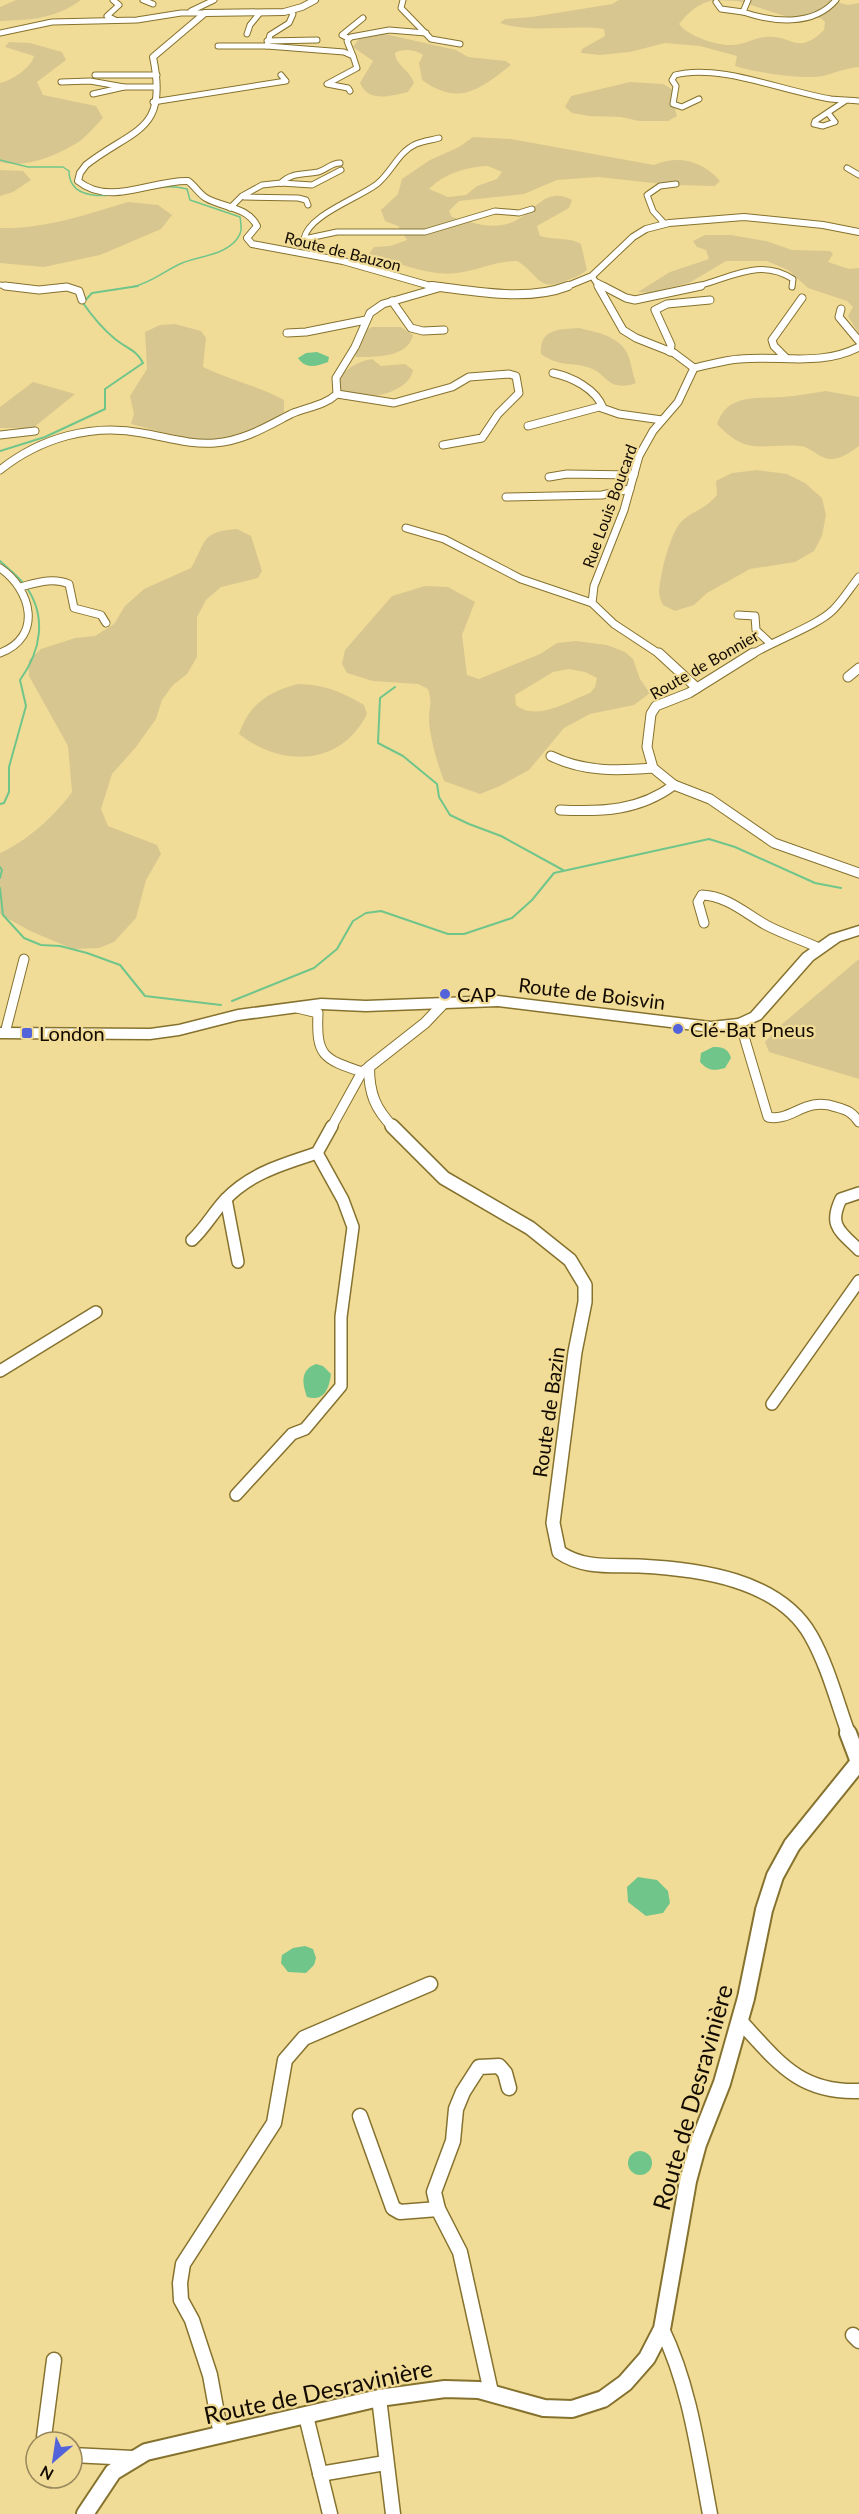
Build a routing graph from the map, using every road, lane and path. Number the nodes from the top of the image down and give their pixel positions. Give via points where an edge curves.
1 (113, 0) edge
2 (126, 0) edge
3 (143, 0) edge
4 (214, 0) edge
5 (315, 0) edge
6 (403, 0) edge
7 (748, 0) edge
8 (836, 0) edge
9 (716, 2) dead end
10 (119, 4) junction
11 (153, 4) dead end
12 (290, 11) junction
13 (743, 12) junction
14 (188, 13) junction
15 (205, 14) junction
16 (259, 14) junction
17 (363, 18) dead end
18 (119, 21) junction
19 (0, 33) edge
20 (426, 33) junction
21 (247, 34) dead end
22 (348, 38) junction
23 (317, 40) dead end
24 (460, 44) dead end
25 (268, 45) junction
26 (218, 46) dead end
27 (234, 53) dead end
28 (353, 56) junction
29 (95, 75) dead end
30 (157, 75) junction
31 (281, 75) dead end
32 (61, 82) dead end
33 (124, 87) junction
34 (156, 87) junction
35 (350, 92) dead end
36 (93, 94) dead end
37 (699, 99) dead end
38 (845, 101) junction
39 (859, 101) edge
40 (153, 102) junction
41 (828, 112) dead end
42 (439, 138) dead end
43 (847, 168) dead end
44 (859, 175) edge
45 (281, 183) junction
46 (676, 184) dead end
47 (240, 197) junction
48 (308, 205) dead end
49 (231, 208) junction
50 (532, 209) dead end
51 (665, 224) junction
52 (859, 231) edge
53 (304, 239) junction
54 (316, 255) junction
55 (594, 279) junction
56 (0, 285) edge
57 (442, 287) junction
58 (792, 287) dead end
59 (802, 298) dead end
60 (82, 300) dead end
61 (710, 300) dead end
62 (392, 301) junction
63 (841, 309) dead end
64 (366, 320) junction
65 (444, 330) dead end
66 (287, 333) dead end
67 (859, 341) edge
68 (859, 347) edge
69 (670, 352) junction
70 (786, 358) junction
71 (694, 368) junction
72 (553, 373) dead end
73 (337, 394) junction
74 (603, 408) junction
75 (662, 420) junction
76 (528, 426) dead end
77 (35, 430) dead end
78 (0, 435) edge
79 (443, 445) dead end
80 (0, 470) edge
81 (634, 475) junction
82 (549, 477) dead end
83 (630, 489) junction
84 (506, 498) dead end
85 (406, 528) dead end
86 (0, 568) edge
87 (859, 577) edge
88 (20, 587) junction
89 (592, 603) junction
90 (738, 615) dead end
91 (106, 623) dead end
92 (770, 643) junction
93 (0, 653) edge
94 (859, 668) edge
95 (848, 677) dead end
96 (696, 688) junction
97 (551, 756) dead end
98 (653, 768) junction
99 (674, 784) junction
100 (560, 810) dead end
101 (859, 873) edge
102 (704, 923) dead end
103 (859, 930) edge
104 (819, 948) junction
105 (24, 959) dead end
106 (444, 1003) junction
107 (294, 1007) junction
108 (740, 1023) junction
109 (3, 1033) edge
110 (365, 1070) junction
111 (859, 1122) edge
112 (317, 1153) junction
113 (859, 1193) edge
114 (226, 1199) junction
115 (192, 1240) dead end
116 (859, 1250) edge
117 (238, 1262) dead end
118 (859, 1281) edge
119 (96, 1312) dead end
120 (0, 1371) edge
121 (772, 1404) dead end
122 (236, 1495) dead end
123 (854, 1736) edge
124 (859, 1762) edge
125 (430, 1984) dead end
126 (740, 2020) junction
127 (509, 2088) dead end
128 (859, 2091) edge
129 (360, 2116) dead end
130 (438, 2210) junction
131 (662, 2329) junction
132 (54, 2361) dead end
133 (491, 2392) junction
134 (379, 2398) junction
135 (306, 2416) junction
136 (45, 2430) edge
137 (221, 2435) junction
138 (84, 2456) edge
139 (133, 2458) junction
140 (385, 2463) junction
141 (320, 2474) junction
142 (85, 2514) edge
143 (330, 2514) edge
144 (393, 2514) edge
145 (710, 2514) edge

1 - 10 street
2 - 10 street
3 - 11 street
4 - 14 street
5 - 12 street
6 - 20 street via 400,8
7 - 13 street
8 - 13 street via 830,8 804,18 778,20
9 - 13 street via 721,9
10 - 18 street via 107,16
12 - 16 street
12 - 25 street via 289,23 270,35
14 - 15 street
14 - 18 street
15 - 16 street
15 - 30 street, Route de Bauzon via 153,57
16 - 21 street
17 - 22 street via 344,32 342,35
18 - 19 street via 52,22
20 - 22 street via 389,30
20 - 24 street via 431,39
22 - 28 street
23 - 25 street
25 - 26 street
25 - 27 street
25 - 28 street
28 - 35 street via 357,68 327,84 348,88
29 - 30 street
30 - 34 street, Route de Bauzon
31 - 40 street via 286,81
32 - 33 street via 90,81
33 - 34 street
33 - 36 street
34 - 40 street, Route de Bauzon
37 - 38 street via 682,107 673,104 675,75 721,74
38 - 39 street
38 - 41 street
40 - 49 street, Route de Bauzon via 145,126 89,163 78,181 87,189 104,193 185,180 205,197
42 - 53 street via 404,152 378,183 318,219
43 - 44 street
45 - 45 street via 312,185 340,166 332,163 321,170 289,176
45 - 47 street via 262,185
46 - 51 street via 660,186 646,198
47 - 48 street via 298,198
47 - 49 street
49 - 54 street, Route de Bauzon via 255,220 256,226 247,238 252,244
50 - 53 street via 519,213 495,211 425,232 337,232
51 - 52 street, Route de Bauzon via 744,217
51 - 55 street, Route de Bauzon via 633,237
53 - 54 street
54 - 57 street, Route de Bauzon via 406,281
55 - 57 street, Route de Bauzon via 534,293
55 - 58 street via 635,300 717,282 745,269 782,272 793,279
55 - 69 street via 622,330
56 - 60 street via 39,290 72,287 79,291
57 - 62 street
59 - 70 street via 772,340
61 - 69 street via 664,305 655,310 671,345
62 - 64 street via 375,308
62 - 65 street via 412,330
63 - 67 street via 839,317
64 - 66 street
64 - 73 street via 336,378
68 - 70 street via 832,358
69 - 71 street
70 - 71 street via 740,359
71 - 75 street, Rue Louis Boucard via 678,402
72 - 74 street via 580,384 602,402
73 - 79 street via 394,403 452,387 469,377 516,376 519,393 498,414 484,436
73 - 80 street via 323,404 301,409 252,436 233,441 205,443 133,430 97,429 62,437 14,459
74 - 75 street
74 - 76 street
75 - 81 street, Rue Louis Boucard via 639,456
77 - 78 street
81 - 82 street
81 - 83 street, Rue Louis Boucard
83 - 84 street via 602,495
83 - 89 street, Rue Louis Boucard via 594,586
85 - 89 street via 444,539 521,579
86 - 88 street
87 - 92 street, Route de Bonnier via 828,615
88 - 91 street via 65,581 74,608 101,615
88 - 93 street via 28,602 29,617 19,642
89 - 96 street via 613,624 653,648
90 - 92 street via 756,617 756,630
92 - 96 street, Route de Bonnier
94 - 95 street
96 - 98 street, Route de Bonnier via 652,711 647,747
97 - 98 street via 582,768
98 - 99 street
99 - 100 street via 659,798 616,811
99 - 101 street via 710,799 774,843
102 - 104 street via 698,902 707,894
103 - 104 main road, Route de Boisvin
104 - 108 main road, Route de Boisvin via 756,1016
105 - 109 street
106 - 107 main road, Route de Boisvin
106 - 108 main road, Route de Boisvin via 523,1003 711,1027
106 - 110 street
107 - 109 main road, Route de Boisvin via 238,1015 164,1033
107 - 110 street via 318,1013 318,1044 326,1057
108 - 111 street via 768,1117 777,1119 807,1105 826,1103 852,1112
110 - 112 street
110 - 123 street, Route de Bazin via 375,1105 444,1178 503,1210 549,1243 570,1260 585,1285 553,1523 559,1552 581,1564 701,1574 756,1588 778,1601 811,1636
112 - 114 street via 267,1169
112 - 122 street via 344,1200 353,1227 341,1317 341,1386 304,1429 292,1434
113 - 116 street via 841,1199 834,1214 838,1229
114 - 115 street
114 - 117 street
118 - 121 street
119 - 120 street
123 - 124 street, Route de Bazin
124 - 126 street, Route de Desravinière via 792,1845 775,1876
125 - 137 street via 304,2038 295,2046 285,2060 274,2123 183,2264 181,2300 192,2320 210,2375
126 - 128 street via 794,2076 807,2084 825,2091
126 - 131 street, Route de Desravinière via 688,2181
127 - 130 street via 499,2066 479,2067 472,2076 456,2109 453,2141 434,2192
129 - 130 street via 393,2208 400,2212
130 - 133 street via 460,2252
131 - 133 street, Route de Desravinière via 647,2358 625,2383 603,2399 572,2409 544,2408
131 - 145 street via 686,2391
132 - 136 street
133 - 134 street, Route de Desravinière via 445,2389
134 - 135 street, Route de Desravinière
134 - 140 street
135 - 137 street, Route de Desravinière
135 - 141 street
137 - 139 street, Route de Desravinière
138 - 139 street
139 - 142 street, Route de Desravinière via 112,2472
140 - 141 street
140 - 144 street
141 - 143 street

